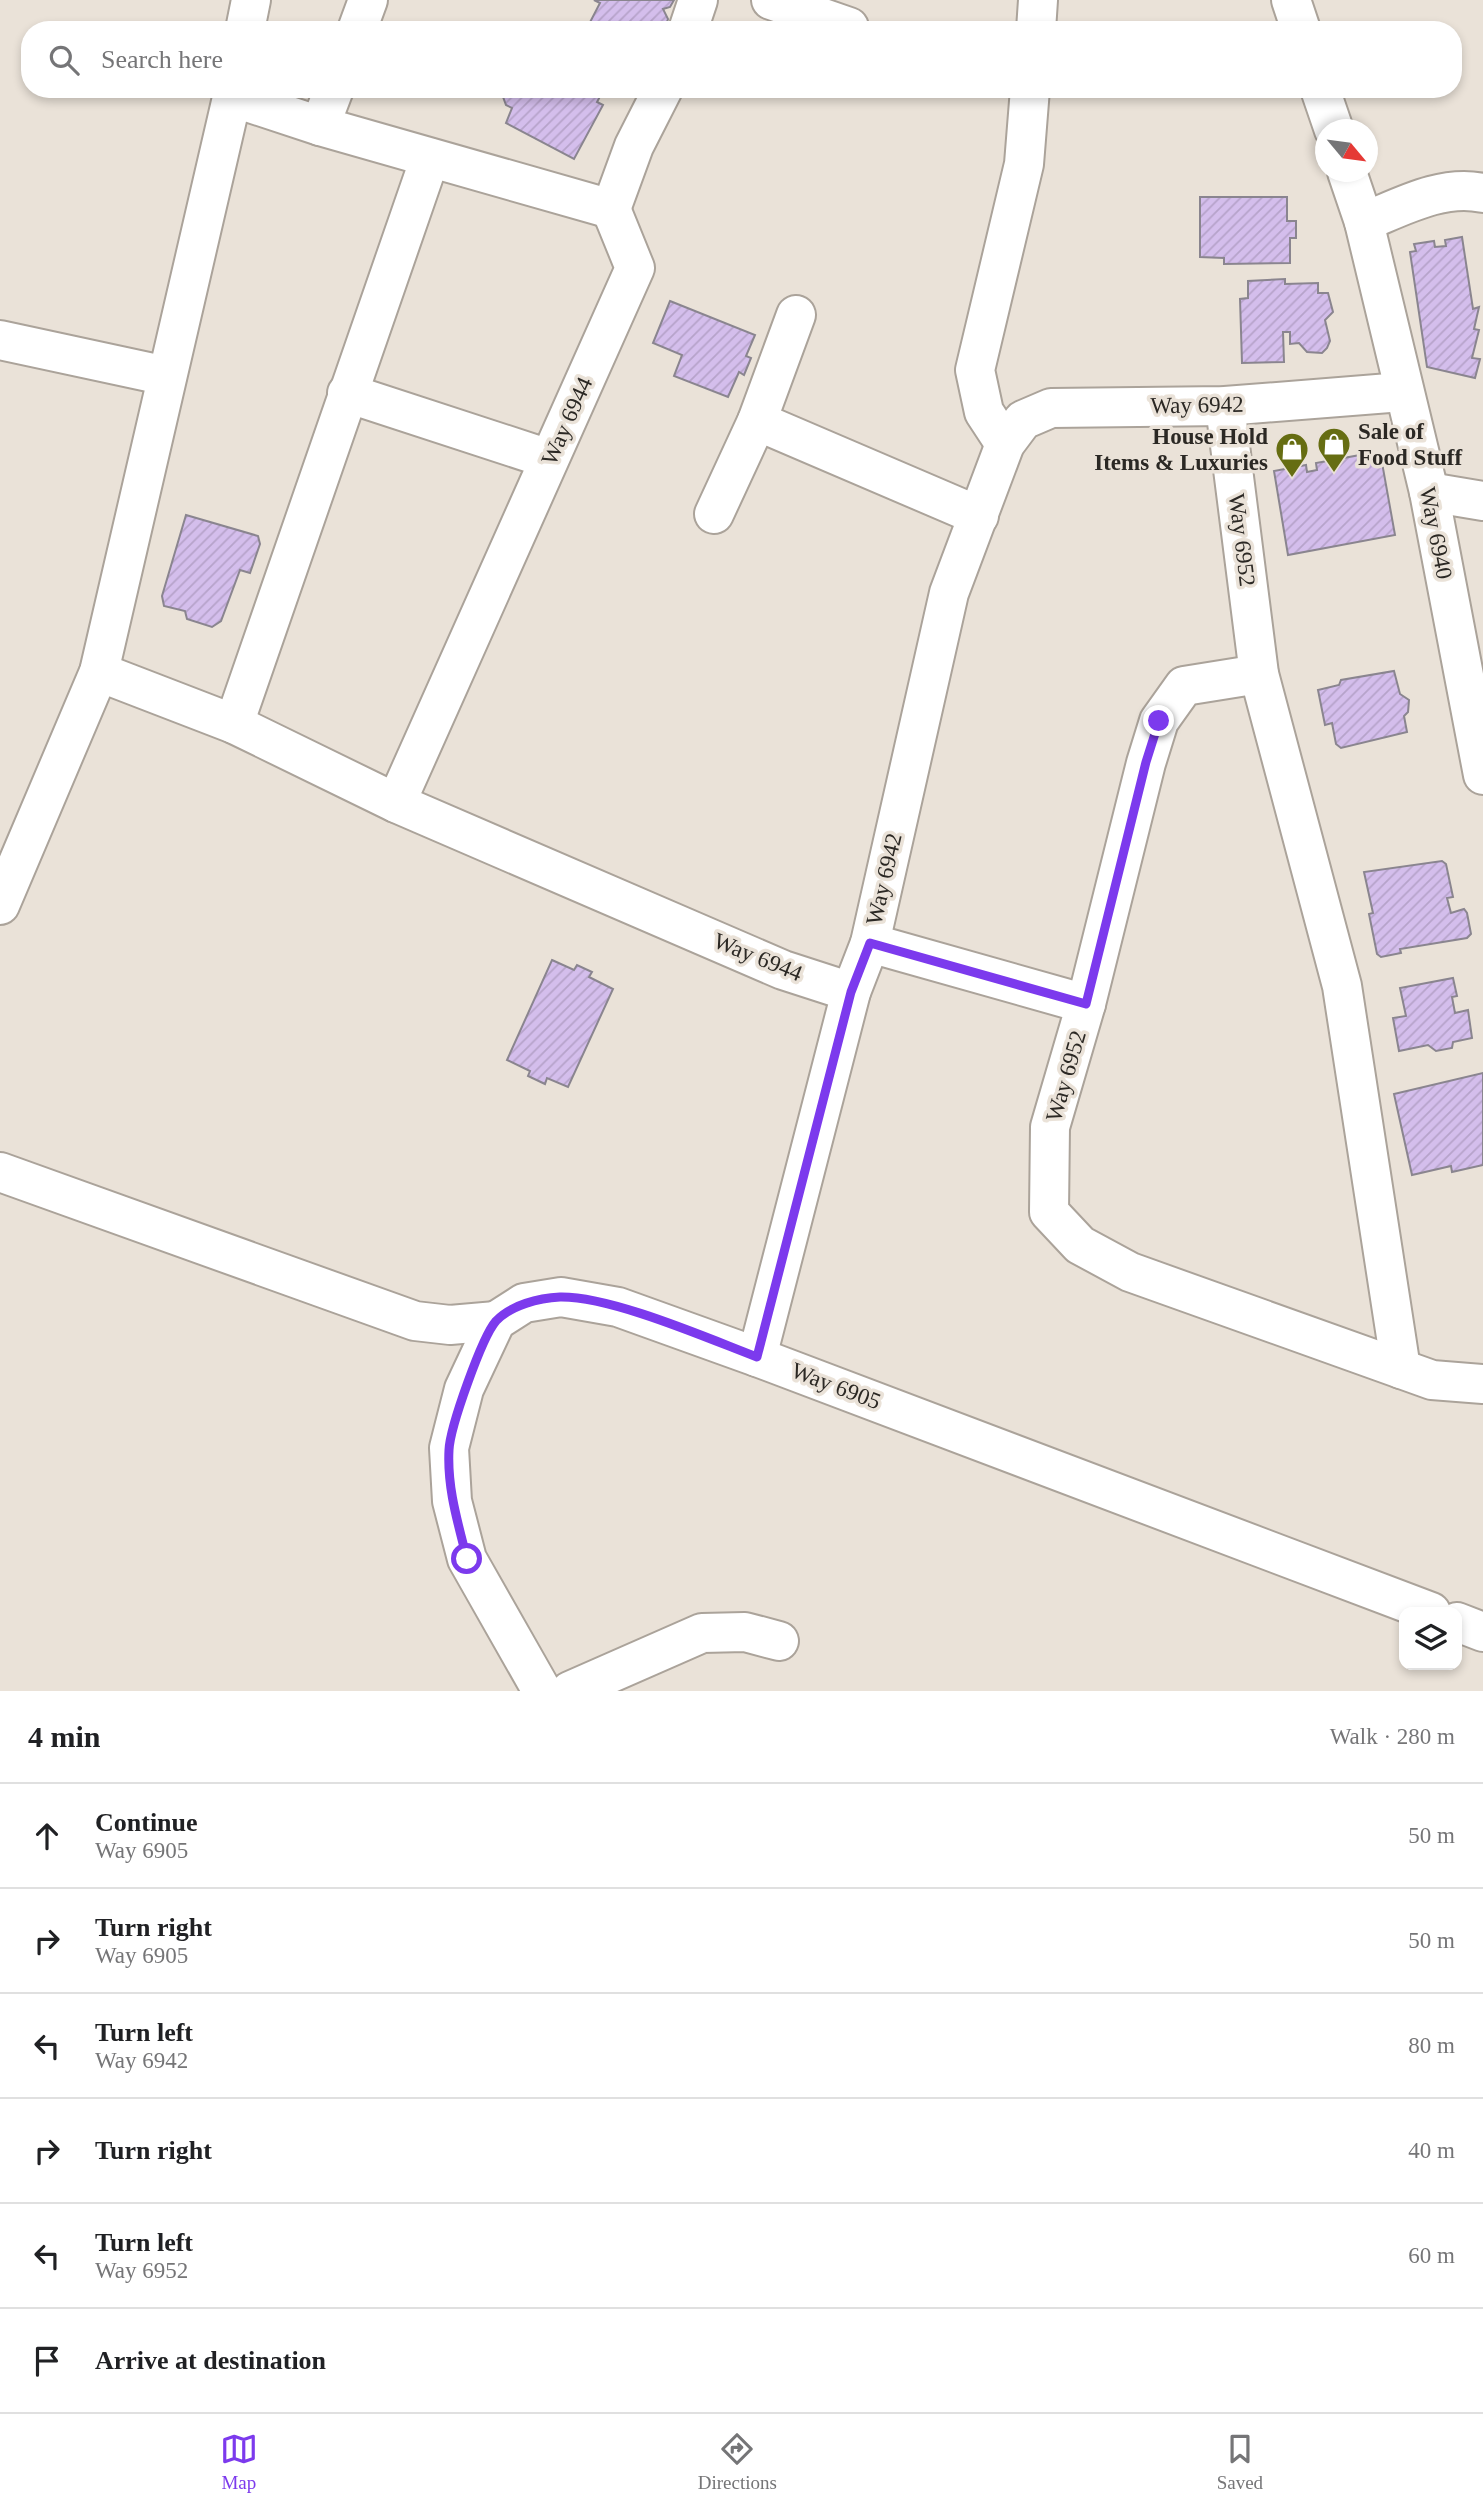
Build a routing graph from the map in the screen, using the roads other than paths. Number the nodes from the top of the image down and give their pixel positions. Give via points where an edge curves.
1 (251, 0) edge
2 (368, 0) edge
3 (698, 0) edge
4 (771, 0) edge
5 (1038, 0) edge
6 (1291, 0) edge
7 (247, 21) edge
8 (360, 21) edge
9 (691, 21) edge
10 (832, 21) edge
11 (1036, 21) edge
12 (1298, 21) edge
13 (232, 98) edge
14 (246, 98) edge
15 (331, 98) edge
16 (658, 98) edge
17 (1029, 98) edge
18 (1323, 98) edge
19 (1330, 119) edge
20 (320, 126) junction
21 (430, 158) junction
22 (1350, 182) edge
23 (1483, 193) edge
24 (611, 209) junction
25 (1364, 222) junction
26 (796, 315) dead end
27 (0, 340) edge
28 (167, 376) junction
29 (1402, 392) junction
30 (347, 394) junction
31 (1226, 406) junction
32 (757, 421) junction
33 (1006, 444) junction
34 (549, 459) junction
35 (1429, 492) junction
36 (1483, 502) edge
37 (713, 514) dead end
38 (979, 516) junction
39 (99, 672) junction
40 (1259, 674) junction
41 (234, 724) junction
42 (1483, 775) edge
43 (396, 803) junction
44 (0, 905) edge
45 (870, 943) junction
46 (851, 992) junction
47 (1086, 1004) junction
48 (0, 1172) edge
49 (496, 1321) junction
50 (757, 1357) junction
51 (1401, 1369) junction
52 (1483, 1384) edge
53 (1418, 1607) edge
54 (1462, 1624) edge
55 (1483, 1632) edge
56 (779, 1641) dead end
57 (542, 1691) edge
58 (570, 1691) edge

1 - 7 street
2 - 8 street
3 - 9 street
4 - 10 street
5 - 11 street
6 - 12 street
13 - 28 street
14 - 20 street
15 - 20 street
16 - 24 street via 634,146
17 - 33 street via 1024,164 975,370 984,412
18 - 19 street
20 - 21 street
21 - 24 street
21 - 30 street
22 - 25 street, Way 6940
23 - 25 street via 1470,190 1433,195
24 - 34 street, Way 6944 via 635,268
25 - 29 street, Way 6940
26 - 32 street
27 - 28 street
28 - 39 street
29 - 31 street, Way 6942
29 - 35 street, Way 6940
30 - 34 street
30 - 41 street
31 - 33 street, Way 6942 via 1051,408 1023,420
31 - 40 street, Way 6952
32 - 37 street
32 - 38 street
33 - 38 street, Way 6942
34 - 43 street, Way 6944
35 - 36 street
35 - 42 street, Way 6940
38 - 45 street, Way 6942 via 949,593
39 - 41 street, Way 6944
39 - 44 street
40 - 47 street, Way 6952 via 1184,686 1159,721
40 - 51 street, Way 6952 via 1342,986
41 - 43 street, Way 6944
43 - 46 street, Way 6944 via 783,970
45 - 46 street, Way 6942
45 - 47 street
46 - 50 street, Way 6942
47 - 51 street, Way 6952 via 1050,1127 1049,1212 1080,1245 1130,1272
48 - 49 street via 415,1321 450,1325
49 - 50 street, Way 6905 via 524,1303 561,1297 618,1307
49 - 57 street via 464,1389 449,1448 452,1500 467,1559
50 - 53 street, Way 6905
51 - 52 street, Way 6952 via 1432,1380
54 - 55 street
56 - 58 street via 745,1632 702,1633

